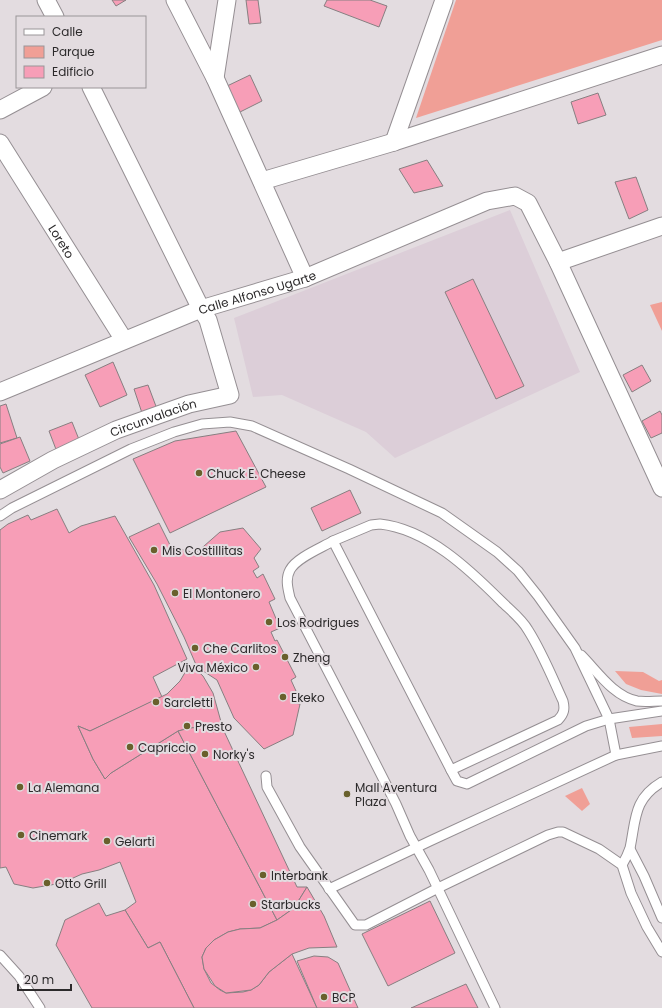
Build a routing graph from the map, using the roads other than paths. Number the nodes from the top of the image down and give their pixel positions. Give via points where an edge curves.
1 (46, 0) edge
2 (175, 0) edge
3 (227, 0) edge
4 (444, 0) edge
5 (54, 16) edge
6 (662, 55) edge
7 (215, 78) junction
8 (41, 88) edge
9 (91, 88) edge
10 (0, 110) edge
11 (0, 142) edge
12 (394, 142) junction
13 (262, 181) junction
14 (662, 226) edge
15 (558, 262) junction
16 (305, 278) junction
17 (201, 309) junction
18 (124, 340) junction
19 (2, 388) edge
20 (662, 488) edge
21 (0, 490) edge
22 (0, 516) edge
23 (333, 541) junction
24 (575, 648) junction
25 (662, 701) edge
26 (662, 711) edge
27 (609, 719) junction
28 (662, 746) edge
29 (616, 755) junction
30 (451, 770) junction
31 (266, 776) dead end
32 (662, 782) edge
33 (416, 848) junction
34 (630, 849) junction
35 (622, 865) junction
36 (438, 888) junction
37 (329, 889) junction
38 (662, 918) edge
39 (662, 952) edge
40 (0, 955) edge
41 (40, 1008) edge
42 (495, 1008) edge

1 - 5 street
2 - 7 street
3 - 7 street
4 - 12 street
6 - 12 street
7 - 13 street
8 - 10 street
9 - 17 street
11 - 18 street, Loreto
12 - 13 street
13 - 16 street
14 - 15 street
15 - 16 street, Calle Alfonso Ugarte via 528,203 515,196 486,201
15 - 20 street
16 - 17 street, Calle Alfonso Ugarte
17 - 18 street, Calle Alfonso Ugarte
17 - 21 street, Circunvalación via 208,320 230,395 189,404 116,430 53,460
18 - 19 street, Calle Alfonso Ugarte
22 - 24 lane via 132,449 174,432 202,424 230,422 252,426 374,486 442,513 497,552 518,571
23 - 30 lane
23 - 30 lane via 375,525 393,526 408,531 438,546 484,584 528,628 563,701 562,716
23 - 33 lane via 293,565 289,571 287,584 290,598
24 - 25 lane via 613,689 621,694 638,701
24 - 27 lane
26 - 27 lane
27 - 29 lane
27 - 30 lane via 586,726 467,784 457,782
28 - 29 lane
29 - 33 lane
31 - 37 lane via 267,787 300,847
32 - 34 lane via 640,802 635,814
33 - 36 lane
33 - 37 lane
34 - 35 lane
34 - 38 lane
35 - 36 lane via 599,849 568,833 558,832
35 - 39 lane via 631,893
36 - 37 lane via 360,926 355,925
36 - 42 lane
40 - 41 lane

